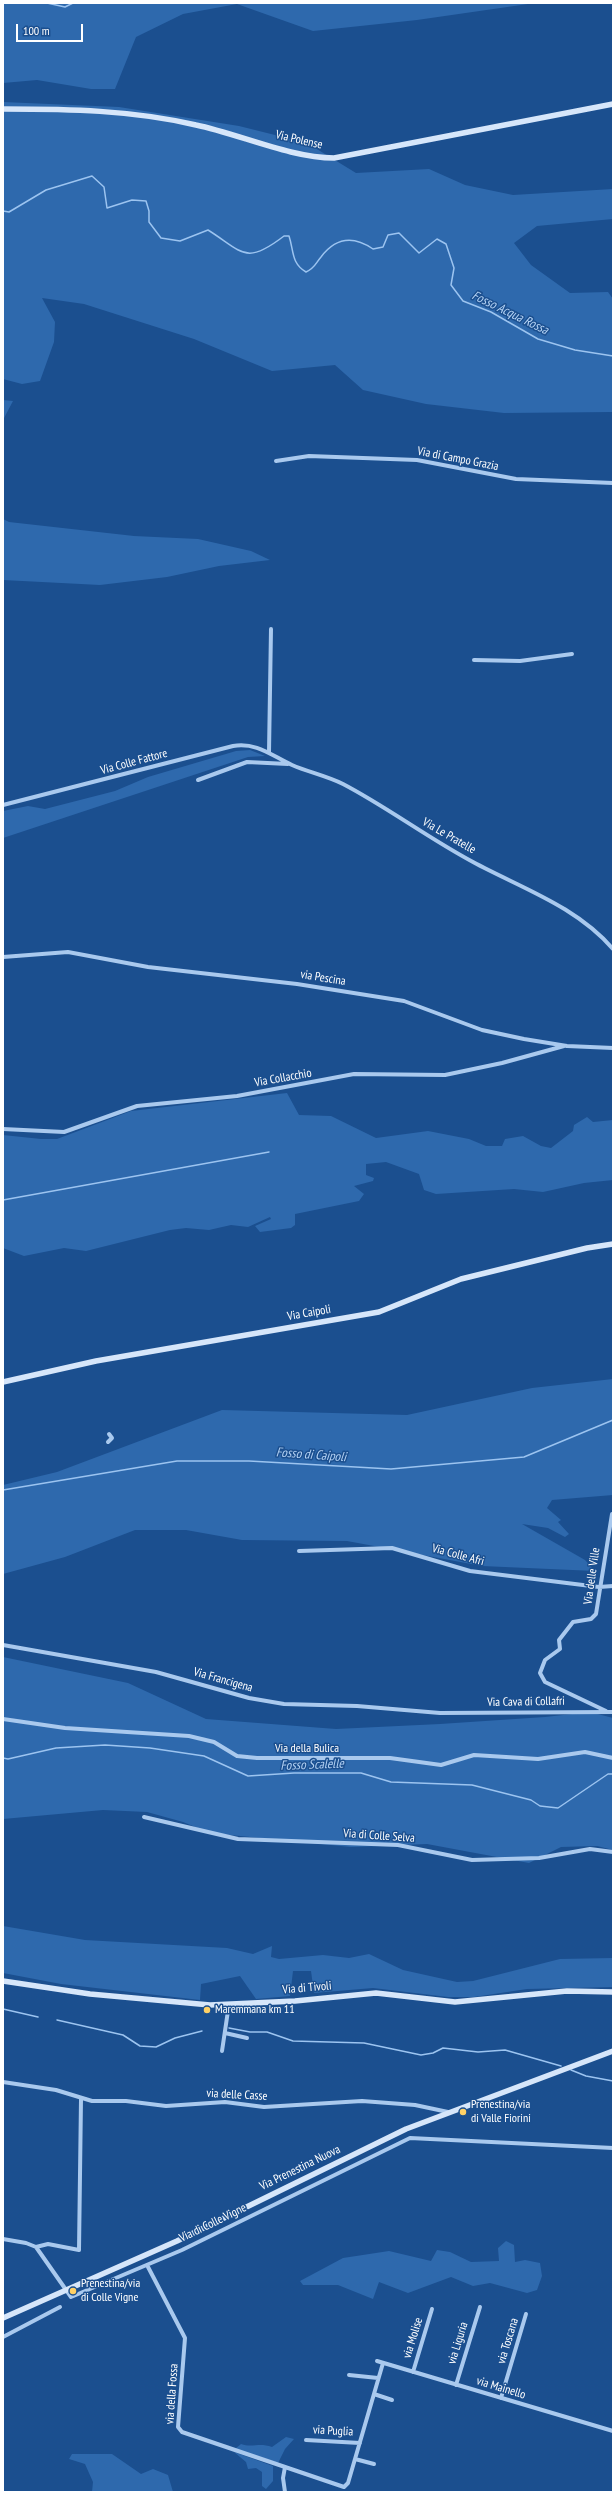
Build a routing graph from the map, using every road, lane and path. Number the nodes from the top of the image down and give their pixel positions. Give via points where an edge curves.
1 (613, 104) edge
2 (3, 109) edge
3 (276, 461) dead end
4 (613, 483) edge
5 (271, 629) dead end
6 (572, 654) dead end
7 (474, 660) dead end
8 (269, 752) junction
9 (290, 764) junction
10 (198, 780) dead end
11 (3, 805) edge
12 (613, 949) edge
13 (3, 957) edge
14 (567, 1046) junction
15 (613, 1048) edge
16 (3, 1129) edge
17 (613, 1244) edge
18 (3, 1382) edge
19 (109, 1434) dead end
20 (108, 1442) dead end
21 (612, 1514) dead end
22 (299, 1551) dead end
23 (613, 1586) edge
24 (599, 1587) junction
25 (3, 1645) edge
26 (606, 1711) junction
27 (613, 1712) edge
28 (440, 1713) joint
29 (3, 1719) edge
30 (613, 1758) edge
31 (144, 1817) dead end
32 (613, 1852) edge
33 (3, 1981) edge
34 (613, 1992) edge
35 (229, 2004) junction
36 (225, 2033) junction
37 (247, 2038) dead end
38 (222, 2051) dead end
39 (613, 2051) edge
40 (3, 2082) edge
41 (81, 2100) junction
42 (448, 2112) junction
43 (613, 2148) edge
44 (3, 2239) edge
45 (36, 2247) junction
46 (147, 2265) junction
47 (65, 2291) junction
48 (60, 2307) dead end
49 (480, 2307) dead end
50 (432, 2309) dead end
51 (526, 2314) dead end
52 (3, 2318) edge
53 (3, 2337) edge
54 (377, 2362) dead end
55 (383, 2363) junction
56 (413, 2372) junction
57 (349, 2375) dead end
58 (378, 2378) junction
59 (456, 2385) junction
60 (374, 2394) junction
61 (501, 2398) junction
62 (392, 2400) dead end
63 (613, 2431) edge
64 (306, 2440) dead end
65 (360, 2443) junction
66 (355, 2458) junction
67 (374, 2464) dead end
68 (285, 2467) junction
69 (285, 2492) edge

1 - 2 main road, Via Polense via 337,158 305,155 203,126 147,115 101,111
3 - 4 street, Via di Campo Grazia via 309,456 417,460 516,479
5 - 8 street
6 - 7 street via 515,662
8 - 9 street, Via Le Pratelle
8 - 11 street, Via Colle Fattore via 252,746 235,746
9 - 10 street via 247,762
9 - 12 street, Via Le Pratelle via 342,783 473,862 553,902 589,926
13 - 14 street, via Pescina via 70,952 140,966 290,983 388,998 425,1008 482,1030
14 - 15 street
14 - 16 street, Via Collacchio via 492,1066 444,1075 354,1074 243,1095 137,1106 64,1132
17 - 18 main road, Via Caipoli via 461,1279 379,1312 96,1360
19 - 20 street via 112,1438
21 - 24 street, Via delle Ville
22 - 24 street, Via Colle Afri via 390,1547 470,1571
23 - 24 street, Via Colle Afri
24 - 26 street, Via delle Ville via 595,1615 589,1620 571,1623 559,1640 560,1649 545,1660 540,1673 547,1683
25 - 28 street, Via Francigena via 161,1673 268,1702
26 - 27 street, Via Cava di Collafri
26 - 28 street, Via Cava di Collafri
29 - 30 street, Via della Bulica via 59,1728 185,1736 214,1742 238,1756 257,1758 385,1758 441,1765 474,1755 541,1759 585,1752
31 - 32 street, Via di Colle Selva via 238,1839 398,1845 472,1860 539,1858 590,1849
33 - 35 main road, Via di Tivoli via 98,1995 195,2004
34 - 35 main road, Via di Tivoli via 563,1991 452,2002 379,1993
35 - 36 street
36 - 37 street
36 - 38 street
39 - 42 main road, Via Prenestina Nuova
40 - 41 street, via delle Casse via 56,2090
41 - 42 street, via delle Casse via 126,2101 164,2106 225,2102 261,2107 362,2101 415,2105
41 - 45 street via 79,2250 48,2244
42 - 47 main road, Via Prenestina Nuova via 363,2149 177,2242
43 - 46 street, Via di Colle Vigne via 422,2137 403,2140
44 - 45 street
45 - 47 street
46 - 47 street, Via di Colle Vigne via 72,2297
46 - 68 street, via della Fossa via 185,2338 179,2431
47 - 52 main road, Via Prenestina Nuova
48 - 53 street
49 - 59 street, via Liguria
50 - 56 street, via Molise
51 - 61 street, via Toscana
54 - 55 street, via Mainello
55 - 56 street, via Mainello
55 - 58 street
56 - 59 street, via Mainello
57 - 58 street
58 - 60 street
59 - 61 street, via Mainello
60 - 62 street
60 - 65 street
61 - 63 street, via Mainello
64 - 65 street, via Puglia
65 - 66 street
66 - 67 street
66 - 68 street, via della Fossa via 348,2483 340,2487
68 - 69 street

